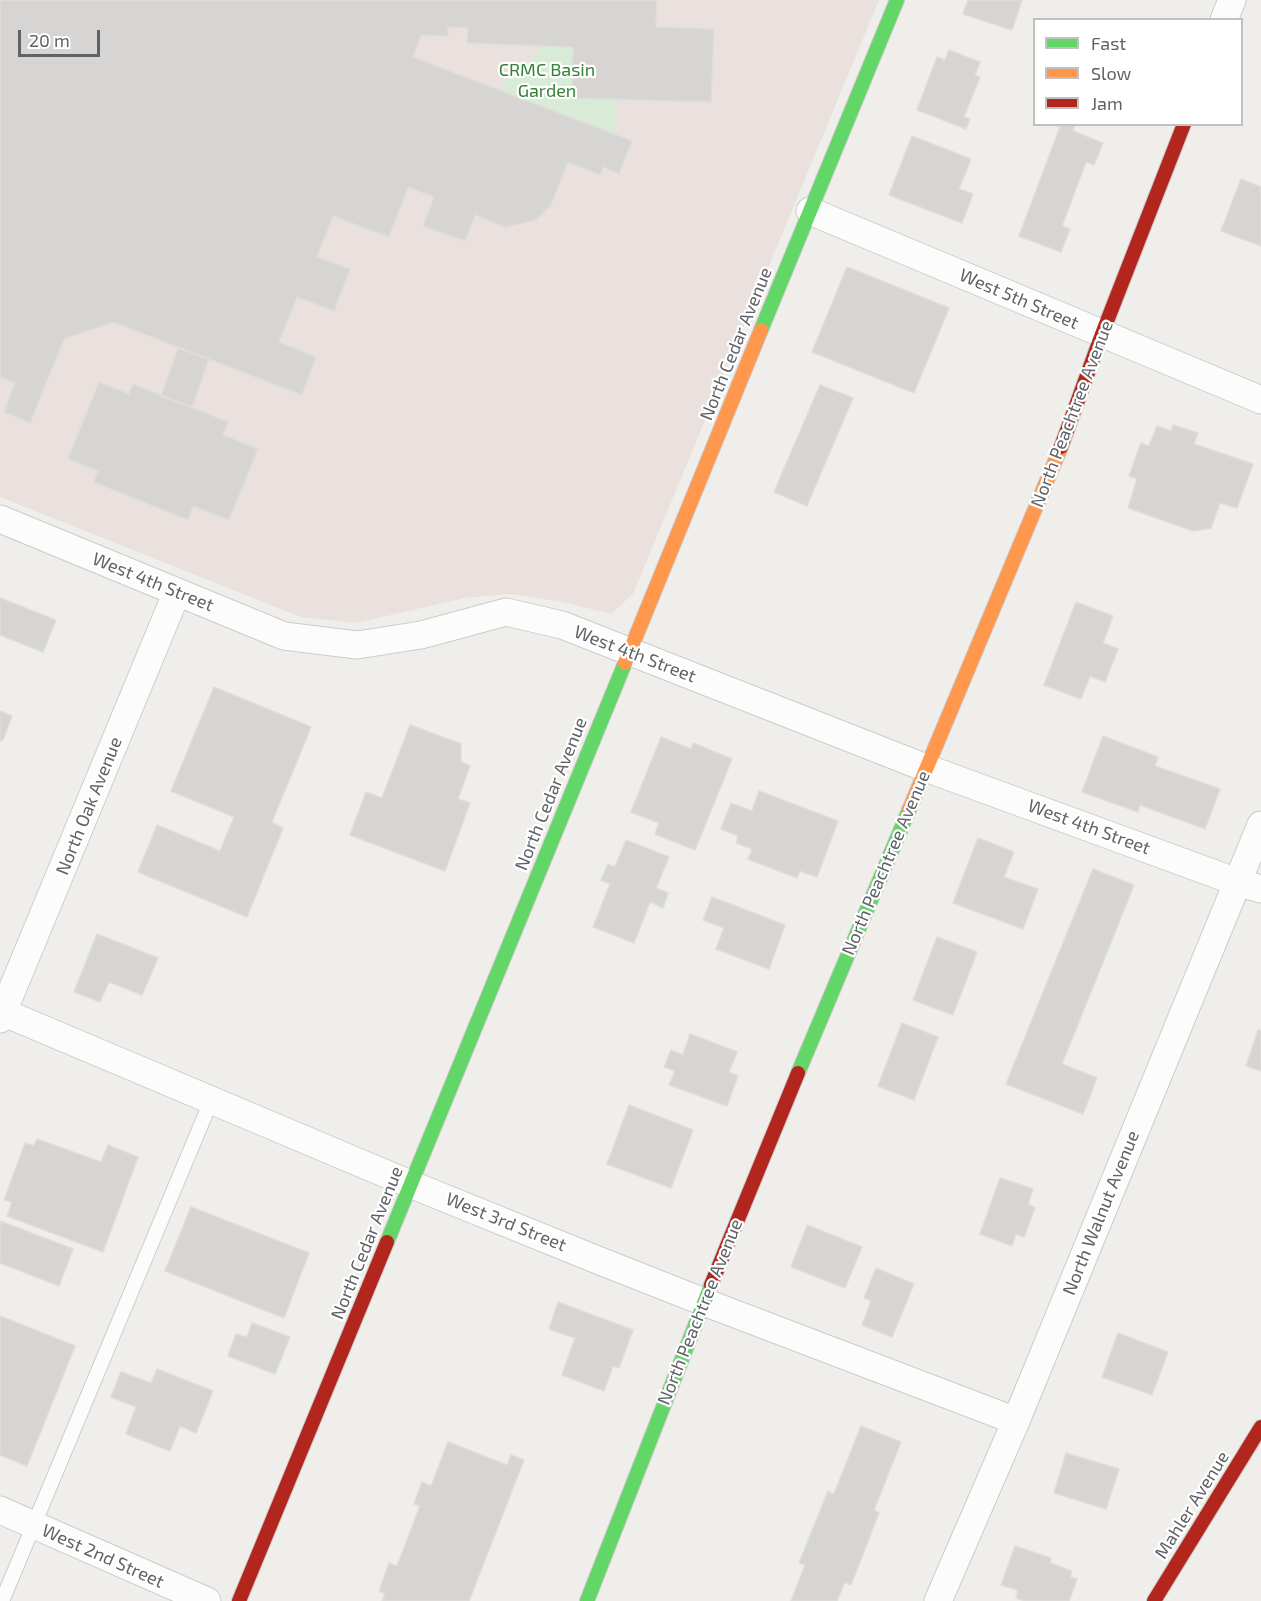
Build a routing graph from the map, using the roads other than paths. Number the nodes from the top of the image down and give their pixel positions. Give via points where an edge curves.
1 (897, 0) edge
2 (1232, 0) edge
3 (1225, 18) edge
4 (1183, 126) edge
5 (810, 211) junction
6 (1102, 334) junction
7 (1261, 400) edge
8 (0, 519) edge
9 (177, 592) junction
10 (629, 651) junction
11 (926, 768) junction
12 (1261, 825) edge
13 (1249, 885) edge
14 (1, 1014) edge
15 (211, 1101) junction
16 (410, 1184) junction
17 (704, 1302) junction
18 (1016, 1421) junction
19 (1261, 1428) edge
20 (0, 1510) edge
21 (33, 1524) junction
22 (2, 1601) edge
23 (207, 1601) edge
24 (239, 1601) edge
25 (587, 1601) edge
26 (938, 1601) edge
27 (1154, 1601) edge

1 - 5 street, North Cedar Avenue
2 - 3 street
4 - 6 street, North Peachtree Avenue
5 - 6 street, West 5th Street
5 - 10 street, North Cedar Avenue
6 - 7 street, West 5th Street
6 - 11 street, North Peachtree Avenue via 1053,469
8 - 9 street, West 4th Street
9 - 10 street, West 4th Street via 284,636 357,645 421,635 506,612 562,625
9 - 14 street, North Oak Avenue
10 - 11 street, West 4th Street
10 - 16 street, North Cedar Avenue
11 - 13 street, West 4th Street
11 - 17 street, North Peachtree Avenue
12 - 13 street, North Walnut Avenue
13 - 18 street, North Walnut Avenue
14 - 15 street, West 3rd Street
15 - 16 street, West 3rd Street
15 - 21 lane
16 - 17 street, West 3rd Street
16 - 24 street, North Cedar Avenue
17 - 18 street, West 3rd Street
17 - 25 street, North Peachtree Avenue
18 - 26 street, North Walnut Avenue
19 - 27 street, Mahler Avenue
20 - 21 street, West 2nd Street
21 - 22 lane
21 - 23 street, West 2nd Street

